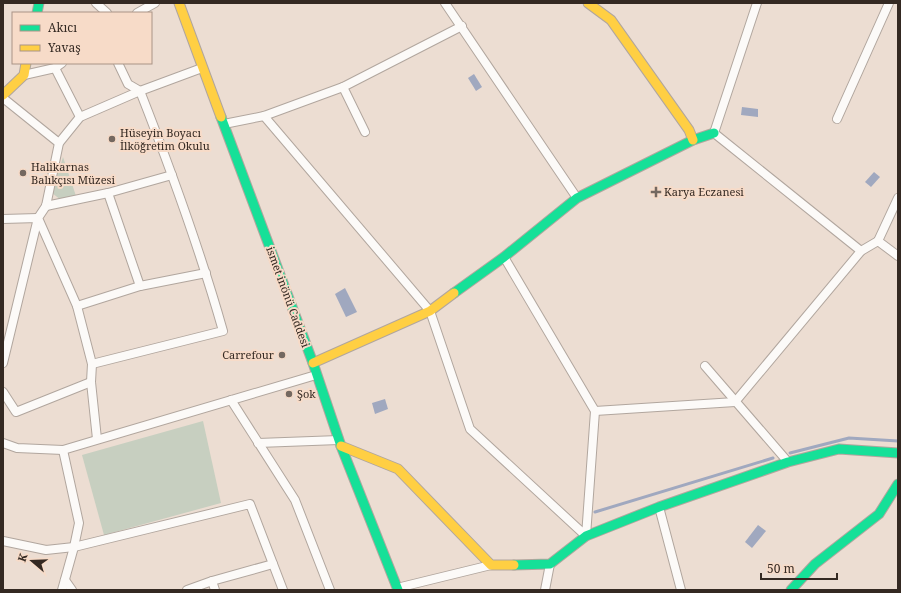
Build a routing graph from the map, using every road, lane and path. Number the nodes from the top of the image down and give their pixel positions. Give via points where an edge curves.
1 (96, 3) edge
2 (154, 3) edge
3 (179, 3) edge
4 (445, 3) edge
5 (588, 3) edge
6 (757, 3) edge
7 (889, 3) edge
8 (106, 12) edge
9 (139, 12) edge
10 (462, 26) junction
11 (26, 64) edge
12 (60, 64) edge
13 (118, 64) edge
14 (54, 68) junction
15 (202, 68) junction
16 (24, 75) junction
17 (343, 87) junction
18 (140, 91) junction
19 (3, 96) edge
20 (264, 116) junction
21 (80, 117) junction
22 (837, 119) dead end
23 (224, 124) junction
24 (365, 132) dead end
25 (714, 133) junction
26 (693, 140) junction
27 (59, 143) junction
28 (172, 175) junction
29 (108, 193) junction
30 (578, 198) junction
31 (898, 198) edge
32 (46, 206) junction
33 (38, 218) junction
34 (3, 219) edge
35 (878, 241) junction
36 (861, 251) junction
37 (898, 256) edge
38 (504, 257) junction
39 (206, 273) junction
40 (140, 286) junction
41 (78, 306) junction
42 (430, 311) junction
43 (3, 363) edge
44 (313, 363) junction
45 (92, 364) junction
46 (705, 366) dead end
47 (316, 375) junction
48 (91, 382) junction
49 (3, 392) edge
50 (230, 400) junction
51 (735, 402) junction
52 (594, 411) junction
53 (97, 440) junction
54 (3, 442) edge
55 (258, 443) junction
56 (340, 443) junction
57 (63, 450) junction
58 (898, 453) edge
59 (788, 462) junction
60 (898, 484) edge
61 (659, 507) junction
62 (586, 536) junction
63 (3, 542) edge
64 (74, 547) junction
65 (274, 564) junction
66 (550, 564) junction
67 (491, 565) junction
68 (65, 580) junction
69 (212, 580) junction
70 (397, 589) edge
71 (62, 590) edge
72 (72, 590) edge
73 (187, 590) edge
74 (215, 590) edge
75 (283, 590) edge
76 (330, 590) edge
77 (545, 590) edge
78 (681, 590) edge
79 (791, 590) edge

1 - 8 street
2 - 9 street
3 - 15 street, ismet inönü Caddesi
4 - 10 street
5 - 26 street via 611,20 689,130
6 - 25 street
7 - 22 street
10 - 17 street
10 - 30 street
11 - 16 street
12 - 14 street
13 - 18 street via 128,84
14 - 16 street
14 - 21 street
15 - 18 street
15 - 23 street, ismet inönü Caddesi
16 - 19 street
17 - 20 street
17 - 24 street
18 - 21 street
18 - 28 street
19 - 27 street
20 - 23 street
20 - 42 street
21 - 27 street
23 - 44 street, ismet inönü Caddesi
25 - 26 street
25 - 36 street
26 - 30 street
27 - 32 street
28 - 29 street
28 - 39 street
29 - 32 street
29 - 40 street
30 - 38 street
31 - 35 street
32 - 33 street
33 - 34 street
33 - 41 street
33 - 43 street
35 - 36 street
35 - 37 street
36 - 51 street
38 - 42 street
38 - 52 street
39 - 40 street
39 - 45 street via 223,331
40 - 41 street
41 - 45 street
42 - 44 street
42 - 62 street via 470,429
44 - 47 street, ismet inönü Caddesi
45 - 48 street
46 - 51 street
47 - 50 street
47 - 56 street, ismet inönü Caddesi
48 - 49 street via 16,412
48 - 53 street
50 - 53 street
50 - 55 street
51 - 52 street
51 - 59 street
52 - 62 street
53 - 57 street
54 - 57 street via 17,448
55 - 56 street
55 - 76 street via 295,500
56 - 67 street via 398,468
56 - 70 street, ismet inönü Caddesi
57 - 64 street via 79,523
58 - 59 street via 838,450
59 - 61 street
60 - 79 street via 879,514 816,564
61 - 62 street
61 - 78 street
62 - 66 street
63 - 64 street via 46,550
64 - 65 street via 250,504
64 - 68 street
65 - 69 street
65 - 75 street
66 - 67 street
66 - 77 street
67 - 70 street
68 - 71 street
68 - 72 street
69 - 73 street
69 - 74 street

